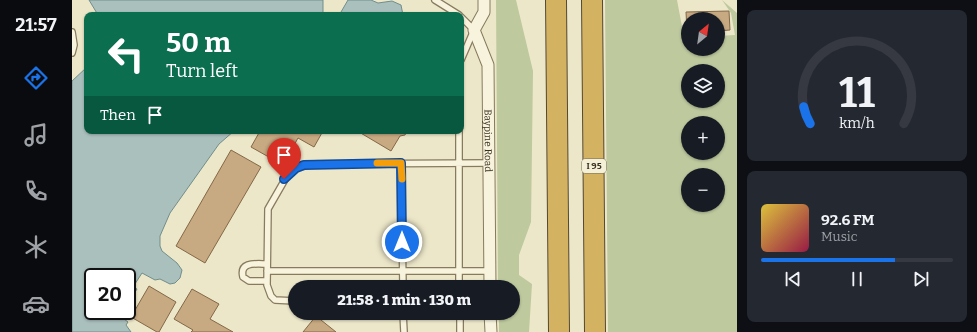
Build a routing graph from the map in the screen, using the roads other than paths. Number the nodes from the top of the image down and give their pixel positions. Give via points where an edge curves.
1 (435, 0) edge
2 (484, 0) edge
3 (556, 0) edge
4 (592, 0) edge
5 (444, 2) edge
6 (455, 12) edge
7 (464, 20) edge
8 (474, 30) junction
9 (72, 32) edge
10 (72, 53) edge
11 (464, 53) edge
12 (459, 134) edge
13 (490, 162) junction
14 (401, 163) junction
15 (459, 163) junction
16 (267, 264) junction
17 (490, 270) junction
18 (403, 271) junction
19 (459, 271) junction
20 (267, 272) junction
21 (403, 280) edge
22 (459, 280) edge
23 (490, 280) edge
24 (267, 281) junction
25 (288, 301) edge
26 (403, 320) edge
27 (460, 320) edge
28 (490, 320) edge
29 (404, 332) edge
30 (460, 332) edge
31 (491, 332) edge
32 (559, 332) edge
33 (595, 332) edge

1 - 5 lane
2 - 8 street via 484,12
3 - 32 highway
4 - 33 highway, I 95
5 - 6 lane
7 - 8 lane
8 - 11 lane
8 - 13 street, Baypine Road via 488,65
9 - 10 lane
12 - 15 lane
13 - 15 lane
13 - 17 street, Baypine Road
14 - 15 lane
14 - 16 lane via 311,164 296,168 284,179 268,210
14 - 18 lane
15 - 19 lane
16 - 20 lane
16 - 24 lane via 248,264 242,272 243,277 249,282
17 - 19 lane
17 - 23 street, Baypine Road
18 - 19 lane
18 - 20 lane
18 - 21 lane
19 - 22 lane
20 - 24 lane
24 - 25 lane via 269,293 275,300
26 - 29 lane
27 - 30 lane
28 - 31 street

